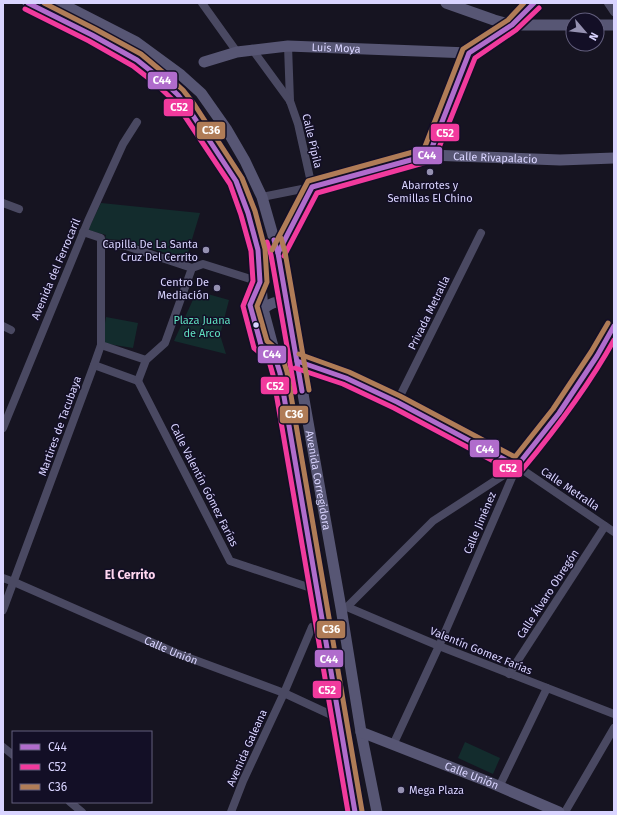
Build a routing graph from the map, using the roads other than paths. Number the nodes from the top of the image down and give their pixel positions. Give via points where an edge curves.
1 (28, 3) edge
2 (60, 3) edge
3 (202, 3) edge
4 (446, 3) edge
5 (534, 3) edge
6 (608, 3) edge
7 (614, 12) edge
8 (494, 20) junction
9 (512, 25) junction
10 (565, 25) edge
11 (484, 42) junction
12 (288, 46) junction
13 (252, 49) junction
14 (237, 52) junction
15 (469, 53) junction
16 (204, 62) dead end
17 (290, 101) junction
18 (137, 122) dead end
19 (429, 155) junction
20 (614, 158) edge
21 (312, 187) junction
22 (262, 197) junction
23 (4, 205) edge
24 (19, 209) dead end
25 (83, 232) junction
26 (481, 233) dead end
27 (102, 243) junction
28 (278, 253) junction
29 (192, 268) junction
30 (260, 282) junction
31 (288, 307) junction
32 (263, 309) junction
33 (3, 326) edge
34 (614, 326) edge
35 (12, 330) dead end
36 (101, 345) junction
37 (146, 360) junction
38 (297, 361) junction
39 (94, 365) junction
40 (138, 380) junction
41 (397, 402) junction
42 (3, 428) edge
43 (517, 466) junction
44 (605, 526) junction
45 (614, 532) edge
46 (3, 578) edge
47 (14, 582) junction
48 (318, 590) junction
49 (344, 607) junction
50 (3, 610) edge
51 (312, 627) dead end
52 (439, 646) junction
53 (509, 674) junction
54 (547, 688) junction
55 (284, 693) junction
56 (614, 714) edge
57 (340, 719) junction
58 (614, 728) edge
59 (361, 732) junction
60 (393, 745) junction
61 (3, 747) edge
62 (12, 754) edge
63 (499, 787) junction
64 (71, 803) edge
65 (82, 812) edge
66 (231, 812) edge
67 (355, 812) edge
68 (377, 812) edge
69 (559, 812) edge
70 (565, 812) edge

1 - 30 main road, Avenida Corregidora via 128,55 148,68 178,95 236,181 258,250
2 - 22 main road, Avenida Corregidora via 136,42 181,75 201,94 227,130
3 - 14 street
4 - 8 main road
5 - 9 main road
6 - 7 street
8 - 9 main road
8 - 11 street via 493,34
9 - 10 main road
9 - 11 main road
11 - 15 main road
12 - 13 main road, Luis Moya
12 - 15 main road, Luis Moya
12 - 17 street, Calle Pípila
13 - 14 main road, Luis Moya
13 - 17 street, Calle Pípila
14 - 16 main road, Luis Moya
15 - 19 main road
17 - 21 street, Calle Pípila via 298,124
18 - 25 street, Avenida del Ferrocaril via 122,144
19 - 20 main road, Calle Rivapalacio via 560,160
19 - 21 main road, Calle Rivapalacio
21 - 22 street
21 - 28 main road
22 - 28 main road, Avenida Corregidora
23 - 24 street
25 - 27 street via 101,238
25 - 42 street, Avenida del Ferrocaril
26 - 41 street, Privada Metralla
27 - 29 street via 126,246
27 - 36 street, Martires de Tacubaya
28 - 31 main road, Avenida Corregidora
29 - 30 street via 203,264
29 - 37 street via 165,343
30 - 32 main road, Avenida Corregidora
31 - 32 main road via 280,302 272,303
31 - 38 main road, Avenida Corregidora
32 - 48 main road, Avenida Corregidora via 280,373
33 - 35 street
34 - 43 street, Calle Jiménez via 559,413
36 - 37 street
36 - 39 street, Martires de Tacubaya
37 - 40 street
38 - 41 street, Calle Metralla via 346,378
38 - 49 main road, Avenida Corregidora
39 - 40 street
39 - 47 street, Martires de Tacubaya
40 - 48 street, Calle Valentín Gómez Farías via 230,561
41 - 43 street, Calle Metralla
43 - 44 street, Calle Metralla
43 - 49 street via 433,521
43 - 52 street, Calle Jiménez
44 - 45 street, Calle Metralla
44 - 53 street, Calle Álvaro Obregón
46 - 47 street, Calle Unión
47 - 50 street, Martires de Tacubaya
47 - 55 street, Calle Unión via 176,652
48 - 57 main road, Avenida Corregidora
49 - 52 street, Valentín Gomez Farías
49 - 59 main road, Avenida Corregidora
51 - 55 street, Avenida Galeana
52 - 53 street, Valentín Gomez Farías
52 - 60 street, Calle Jiménez
53 - 54 street, Valentín Gomez Farías
54 - 56 street, Valentín Gomez Farías
54 - 63 street
55 - 57 street, Calle Unión
55 - 66 street, Avenida Galeana
57 - 67 main road, Avenida Corregidora
58 - 70 street
59 - 60 main road, Calle Unión
59 - 68 main road, Avenida Corregidora
60 - 63 main road, Calle Unión
61 - 62 street
63 - 69 main road, Calle Unión
64 - 65 street

